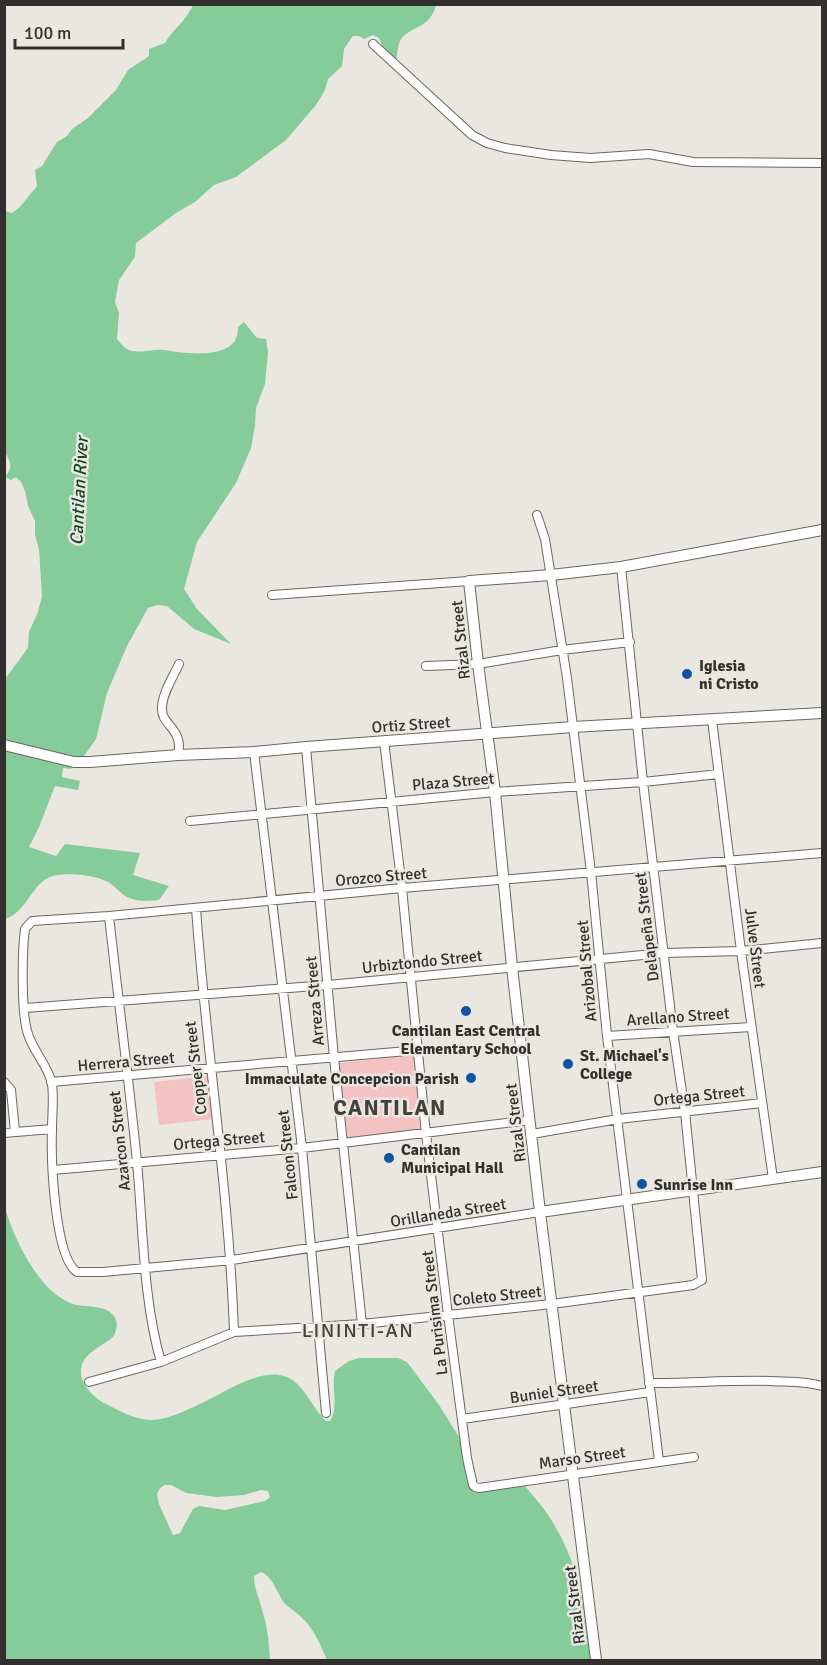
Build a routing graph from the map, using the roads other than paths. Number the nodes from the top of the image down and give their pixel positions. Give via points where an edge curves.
1 (373, 44) dead end
2 (822, 162) edge
3 (537, 515) dead end
4 (822, 530) edge
5 (621, 567) junction
6 (551, 576) junction
7 (469, 581) junction
8 (272, 596) dead end
9 (630, 642) junction
10 (562, 650) junction
11 (179, 664) dead end
12 (478, 664) junction
13 (426, 666) dead end
14 (822, 713) edge
15 (712, 720) junction
16 (639, 724) junction
17 (573, 727) junction
18 (487, 734) junction
19 (384, 741) junction
20 (4, 745) edge
21 (306, 747) junction
22 (254, 752) junction
23 (178, 755) junction
24 (719, 774) junction
25 (644, 782) junction
26 (579, 785) junction
27 (495, 792) junction
28 (391, 801) junction
29 (310, 809) junction
30 (262, 813) junction
31 (190, 821) dead end
32 (822, 853) edge
33 (730, 860) junction
34 (654, 866) junction
35 (591, 872) junction
36 (504, 880) junction
37 (402, 888) junction
38 (320, 896) junction
39 (273, 901) junction
40 (196, 908) junction
41 (109, 916) junction
42 (822, 943) edge
43 (741, 951) junction
44 (664, 953) junction
45 (600, 959) junction
46 (512, 967) junction
47 (411, 977) junction
48 (328, 985) junction
49 (282, 987) junction
50 (202, 996) junction
51 (118, 1002) junction
52 (25, 1008) junction
53 (751, 1027) junction
54 (673, 1031) junction
55 (607, 1036) junction
56 (419, 1050) junction
57 (334, 1058) junction
58 (292, 1062) junction
59 (210, 1068) junction
60 (127, 1076) junction
61 (4, 1082) edge
62 (51, 1082) junction
63 (762, 1103) junction
64 (685, 1112) junction
65 (618, 1119) junction
66 (530, 1120) junction
67 (52, 1129) junction
68 (15, 1132) junction
69 (4, 1133) edge
70 (426, 1134) junction
71 (532, 1134) junction
72 (343, 1143) junction
73 (302, 1148) junction
74 (220, 1155) junction
75 (137, 1162) junction
76 (52, 1170) junction
77 (822, 1172) edge
78 (773, 1179) junction
79 (693, 1190) junction
80 (628, 1200) junction
81 (540, 1212) junction
82 (439, 1228) junction
83 (352, 1242) junction
84 (312, 1248) junction
85 (232, 1260) junction
86 (146, 1267) junction
87 (700, 1282) joint
88 (637, 1292) junction
89 (552, 1304) junction
90 (448, 1316) junction
91 (362, 1324) junction
92 (320, 1326) junction
93 (234, 1332) junction
94 (161, 1362) junction
95 (89, 1382) dead end
96 (822, 1386) edge
97 (650, 1388) junction
98 (564, 1404) junction
99 (327, 1413) dead end
100 (462, 1419) junction
101 (694, 1457) dead end
102 (659, 1461) junction
103 (573, 1474) junction
104 (475, 1487) joint
105 (596, 1660) edge

1 - 2 street via 472,135 487,143 527,152 590,158 649,154 693,162
3 - 6 street, Arizobal Street
4 - 5 street
5 - 6 street
5 - 9 street, Delapeña Street
6 - 7 street
6 - 10 street, Arizobal Street
7 - 8 street
7 - 12 street, Rizal Street
9 - 10 street
9 - 16 street, Delapeña Street
10 - 12 street
10 - 17 street, Arizobal Street
11 - 23 street via 162,708 162,716 179,741
12 - 13 street
12 - 18 street, Rizal Street
14 - 15 street, Ortiz Street
15 - 16 street, Ortiz Street
15 - 24 street, Julve Street
16 - 17 street, Ortiz Street
16 - 25 street, Delapeña Street
17 - 18 street, Ortiz Street
17 - 26 street, Arizobal Street
18 - 19 street, Ortiz Street
18 - 27 street, Rizal Street
19 - 21 street, Ortiz Street
19 - 28 street, La Purisima Street
20 - 23 street, Ortiz Street via 74,762
21 - 22 street, Ortiz Street
21 - 29 street, Arreza Street
22 - 23 street, Ortiz Street
22 - 30 street, Falcon Street
24 - 25 street, Plaza Street
24 - 33 street, Julve Street
25 - 26 street, Plaza Street
25 - 34 street, Delapeña Street
26 - 27 street, Plaza Street
26 - 35 street, Arizobal Street
27 - 28 street, Plaza Street
27 - 36 street, Rizal Street
28 - 29 street, Plaza Street
28 - 37 street, La Purisima Street
29 - 30 street, Plaza Street
29 - 38 street, Arreza Street
30 - 31 street, Plaza Street
30 - 39 street, Falcon Street
32 - 33 street, Orozco Street
33 - 34 street, Orozco Street
33 - 43 street, Julve Street
34 - 35 street, Orozco Street
34 - 44 street, Delapeña Street
35 - 36 street, Orozco Street
35 - 45 street, Arizobal Street
36 - 37 street, Orozco Street
36 - 46 street, Rizal Street
37 - 38 street, Orozco Street
37 - 47 street, La Purisima Street
38 - 39 street, Orozco Street
38 - 48 street, Arreza Street
39 - 40 street, Orozco Street
39 - 49 street, Falcon Street
40 - 41 street, Orozco Street
40 - 50 street, Copper Street
41 - 51 street, Azarcon Street
41 - 52 street, Orozco Street via 28,924 24,937
42 - 43 street, Urbiztondo Street
43 - 44 street, Urbiztondo Street
43 - 53 street, Julve Street
44 - 45 street, Urbiztondo Street
44 - 54 street, Delapeña Street
45 - 46 street, Urbiztondo Street
45 - 55 street, Arizobal Street
46 - 47 street, Urbiztondo Street
46 - 66 street, Rizal Street
47 - 48 street, Urbiztondo Street
47 - 56 street, La Purisima Street
48 - 49 street, Urbiztondo Street
48 - 57 street, Arreza Street
49 - 50 street, Urbiztondo Street
49 - 58 street, Falcon Street
50 - 51 street, Urbiztondo Street
50 - 59 street, Copper Street
51 - 52 street, Urbiztondo Street
51 - 60 street, Azarcon Street
52 - 62 street via 28,1038
53 - 54 street, Arellano Street
53 - 63 street, Julve Street
54 - 55 street, Arellano Street
54 - 64 street, Delapeña Street
55 - 65 street, Arizobal Street
56 - 57 street, Herrera Street
56 - 70 street, La Purisima Street
57 - 58 street, Herrera Street
57 - 72 street, Arreza Street
58 - 59 street, Herrera Street
58 - 73 street, Falcon Street
59 - 60 street, Herrera Street
59 - 74 street, Copper Street
60 - 62 street, Herrera Street
60 - 75 street, Azarcon Street
61 - 68 street via 11,1090
62 - 67 street
63 - 64 street, Ortega Street
63 - 78 street, Julve Street
64 - 65 street, Ortega Street
64 - 79 street, Delapeña Street
65 - 71 street, Ortega Street
65 - 80 street, Arizobal Street
66 - 70 street, Ortega Street
66 - 71 street, Rizal Street
67 - 68 street
67 - 76 street
68 - 69 street
70 - 72 street, Ortega Street
70 - 82 street, La Purisima Street
71 - 81 street, Rizal Street
72 - 73 street, Ortega Street
72 - 83 street, Arreza Street
73 - 74 street, Ortega Street
73 - 84 street, Falcon Street
74 - 75 street, Ortega Street
74 - 85 street, Copper Street
75 - 76 street, Ortega Street
75 - 86 street, Azarcon Street
76 - 86 street, Orillaneda Street via 59,1230 73,1269 103,1272
77 - 78 street, Orillaneda Street
78 - 79 street, Orillaneda Street
79 - 80 street, Orillaneda Street
79 - 87 street, Delapeña Street
80 - 81 street, Orillaneda Street
80 - 88 street, Arizobal Street
81 - 82 street, Orillaneda Street
81 - 89 street, Rizal Street
82 - 83 street, Orillaneda Street
82 - 90 street, La Purisima Street
83 - 84 street, Orillaneda Street
83 - 91 street, Arreza Street
84 - 85 street, Orillaneda Street
84 - 92 street, Falcon Street
85 - 86 street, Orillaneda Street
85 - 93 street, Copper Street
86 - 94 street, Azarcon Street
87 - 88 street, Coleto Street
88 - 89 street, Coleto Street
88 - 97 street, Arizobal Street
89 - 90 street, Coleto Street
89 - 98 street, Rizal Street
90 - 91 street, Coleto Street
90 - 100 street, La Purisima Street
91 - 92 street, Coleto Street
92 - 93 street, Coleto Street
92 - 99 street, Falcon Street
93 - 94 street, Coleto Street
94 - 95 street, Coleto Street
96 - 97 street, Buniel Street via 750,1381
97 - 98 street, Buniel Street
97 - 102 street, Arizobal Street
98 - 100 street, Buniel Street
98 - 103 street, Rizal Street
100 - 104 street, La Purisima Street via 469,1472
101 - 102 street, Marso Street
102 - 103 street, Marso Street
103 - 104 street, Marso Street
103 - 105 street, Rizal Street

